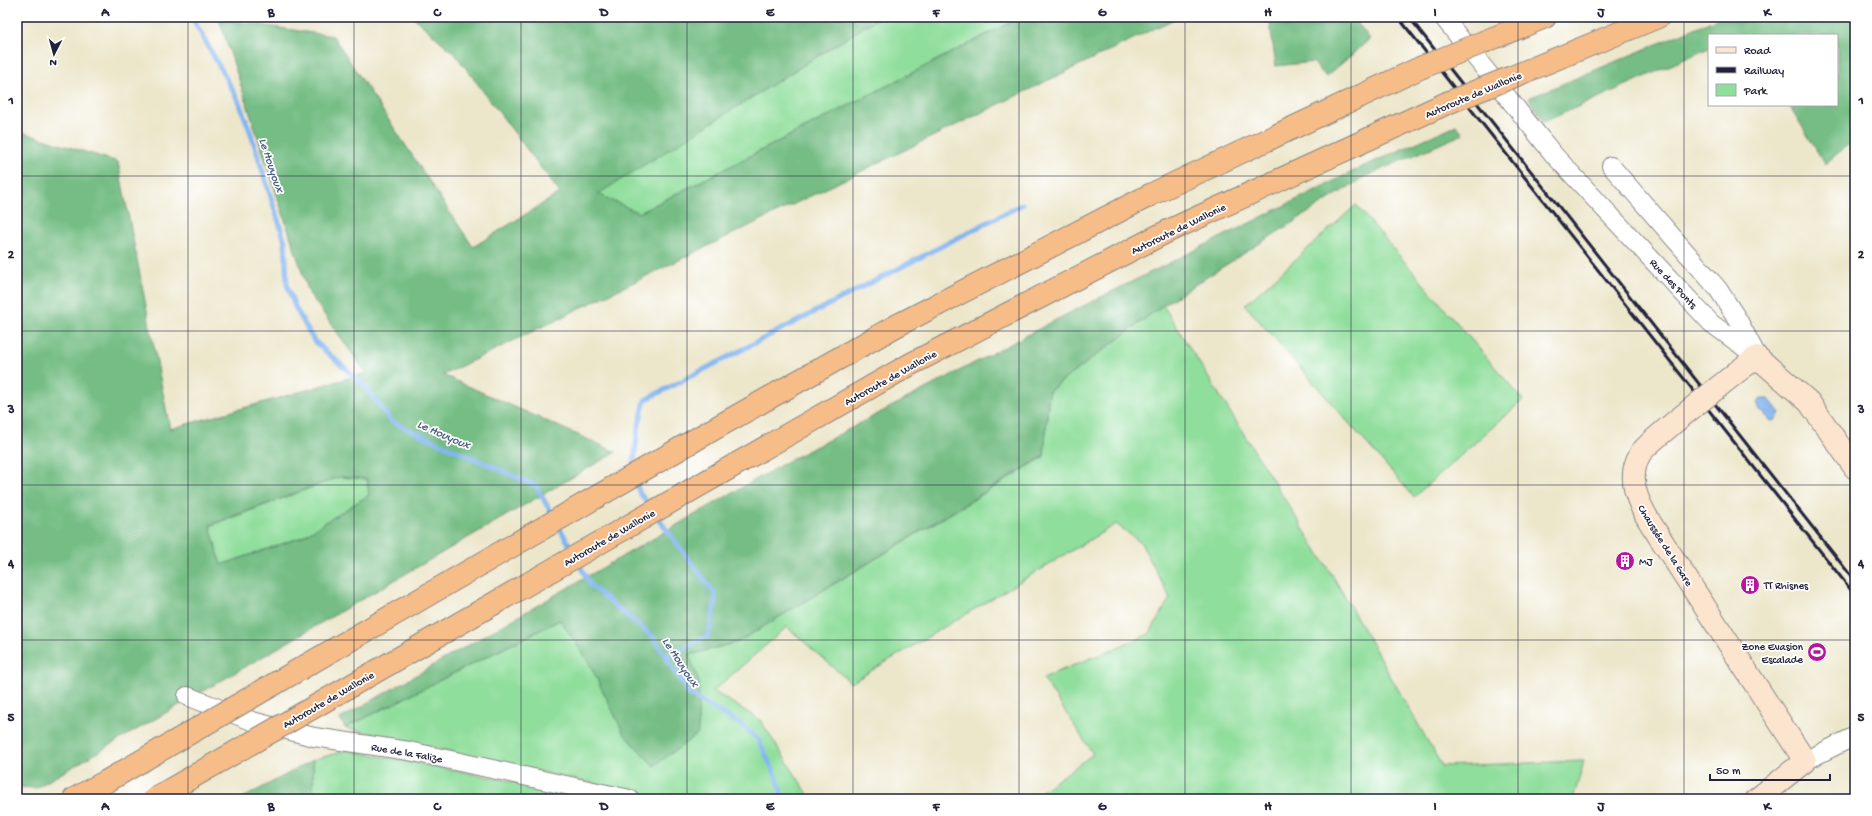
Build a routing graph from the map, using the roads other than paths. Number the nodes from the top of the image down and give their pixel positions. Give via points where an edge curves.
1 (1443, 17) edge
2 (1545, 17) edge
3 (1658, 17) edge
4 (1611, 166) dead end
5 (1757, 357) junction
6 (1855, 468) edge
7 (187, 696) dead end
8 (1855, 736) edge
9 (1805, 761) junction
10 (1763, 797) edge
11 (74, 799) edge
12 (154, 799) edge
13 (630, 799) edge

1 - 5 street, Rue des Ponts via 1554,155 1711,323
2 - 11 highway, bridge via 1420,68 1152,194 896,326
3 - 12 highway, Autoroute de Wallonie, bridge via 1447,103 1166,232 911,364
4 - 5 street via 1718,290 1738,320
5 - 6 street via 1809,402
5 - 9 street, Chaussée de la Gare, bridge via 1676,420 1640,454 1634,472 1634,490 1651,524
7 - 13 street, Rue de la Falize via 252,721 314,737 409,751
8 - 9 street
9 - 10 street

